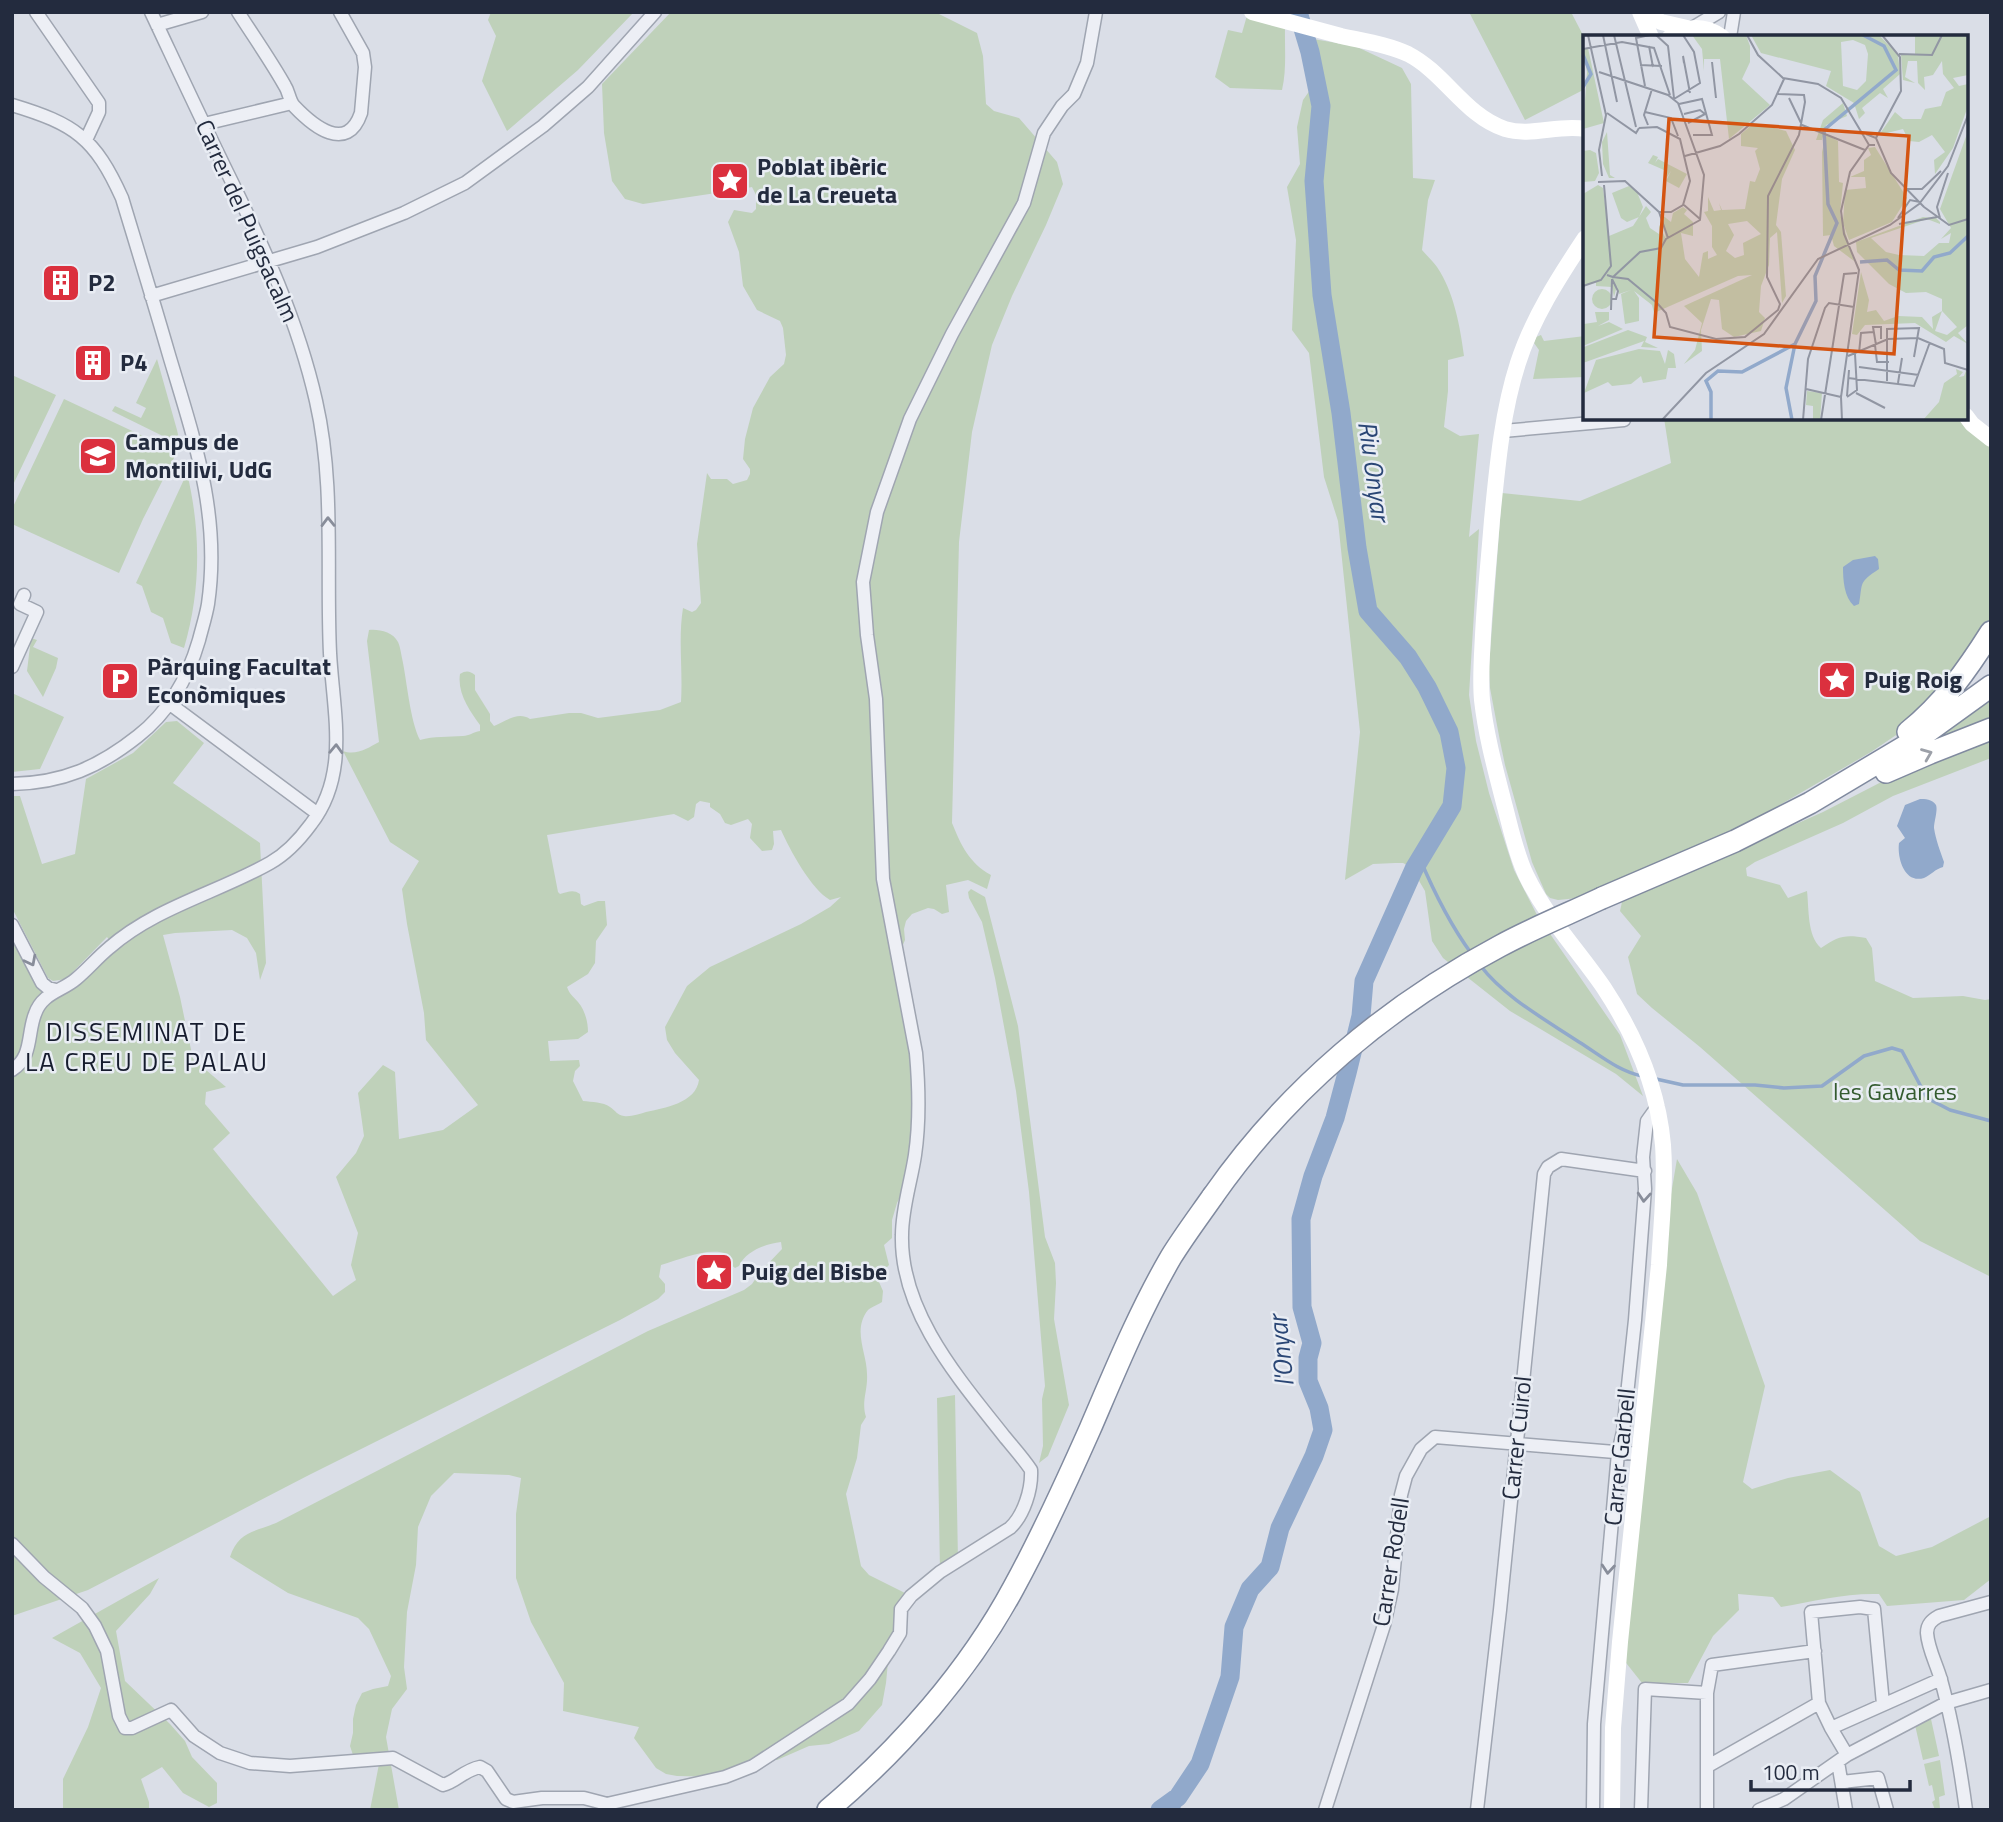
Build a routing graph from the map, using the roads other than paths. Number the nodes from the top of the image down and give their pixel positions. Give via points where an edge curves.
1 (36, 12) edge
2 (151, 12) edge
3 (202, 12) edge
4 (238, 12) edge
5 (340, 12) edge
6 (655, 12) edge
7 (1096, 12) edge
8 (1642, 12) edge
9 (1719, 12) edge
10 (1734, 12) edge
11 (1256, 13) edge
12 (157, 25) junction
13 (1691, 28) junction
14 (1650, 35) edge
15 (1675, 35) edge
16 (1718, 35) edge
17 (1730, 35) edge
18 (292, 103) junction
19 (12, 105) edge
20 (204, 124) junction
21 (1583, 128) edge
22 (86, 140) junction
23 (1583, 241) edge
24 (268, 261) junction
25 (151, 296) junction
26 (1968, 416) edge
27 (1968, 418) edge
28 (1624, 420) edge
29 (1991, 430) edge
30 (1503, 431) junction
31 (1991, 439) edge
32 (24, 595) dead end
33 (1991, 632) edge
34 (12, 667) edge
35 (1991, 687) edge
36 (170, 704) junction
37 (1991, 729) edge
38 (12, 784) edge
39 (1822, 796) junction
40 (1797, 810) junction
41 (318, 814) junction
42 (12, 925) edge
43 (56, 990) junction
44 (12, 1070) edge
45 (1657, 1107) junction
46 (1645, 1171) junction
47 (1517, 1444) junction
48 (1618, 1452) junction
49 (1639, 1454) junction
50 (12, 1544) edge
51 (1991, 1602) edge
52 (1815, 1651) junction
53 (1941, 1679) junction
54 (1991, 1690) edge
55 (1707, 1693) junction
56 (1819, 1703) junction
57 (1946, 1703) junction
58 (1882, 1704) junction
59 (1830, 1728) junction
60 (1842, 1759) junction
61 (1707, 1766) junction
62 (1842, 1782) junction
63 (828, 1810) edge
64 (1325, 1810) edge
65 (1477, 1810) edge
66 (1594, 1810) edge
67 (1612, 1810) edge
68 (1642, 1810) edge
69 (1707, 1810) edge
70 (1759, 1810) edge
71 (1846, 1810) edge
72 (1887, 1810) edge
73 (1966, 1810) edge

1 - 22 street via 99,103
2 - 12 street, Carrer del Puigsacalm
3 - 12 street
4 - 18 street
5 - 18 street via 365,60 359,120 349,132 330,134
6 - 24 street via 588,87 465,183 404,213
7 - 50 street via 1087,63 1074,94 1044,133 1024,203 910,419 877,512 863,582 876,699 883,879 918,1081 915,1154 902,1223 903,1260 909,1288 947,1363 1031,1470 1017,1522 940,1572 911,1597 901,1609 900,1633 890,1651 848,1704 740,1772 607,1804 584,1798 513,1802 481,1767 443,1785 393,1758 290,1766 250,1763 220,1753 194,1736 171,1710 125,1728 107,1651 95,1626 82,1608
8 - 13 main road via 1661,22
8 - 14 main road
9 - 13 street
10 - 17 street
11 - 21 main road via 1408,54 1473,111 1507,130
12 - 20 street, Carrer del Puigsacalm
13 - 15 main road
13 - 16 main road
18 - 20 street
19 - 22 street via 56,119
20 - 24 street, Carrer del Puigsacalm
22 - 25 street via 104,162 122,198
23 - 30 main road via 1545,303 1517,364
24 - 25 street
41 -> 24 street, Carrer del Puigsacalm via 335,770 337,744 330,652 328,498 316,401 289,310
25 - 36 street via 202,468 211,531 208,606 188,669
26 - 29 main road
27 - 31 main road
28 - 30 street
30 - 45 main road via 1482,651 1486,730 1526,875 1625,1021
32 - 34 street via 20,604 42,608
33 - 39 highway via 1938,705
35 - 39 highway via 1919,738
36 - 38 street via 149,727 102,762 46,782
36 - 41 street
40 -> 37 highway
39 - 40 highway
40 - 63 highway, bridge via 1478,958 1370,1030 1289,1103 1213,1196 1171,1258 1013,1590 963,1666 911,1730
41 - 43 street, Carrer del Puigsacalm via 294,845 272,862 158,914
42 -> 43 street via 42,983
43 - 44 street, Carrer del Puigsacalm via 42,1000 34,1015 27,1052 20,1066
45 - 46 street, Carrer Garbell via 1647,1121
45 - 49 main road via 1663,1191
46 - 47 street, Carrer Cuirol via 1561,1159 1544,1174
46 -> 48 street, Carrer Garbell via 1635,1320
47 - 48 street, Carrer Rodell
47 - 64 street, Carrer Rodell via 1435,1437 1421,1449 1406,1476 1384,1625
47 - 65 street, Carrer Cuirol
48 - 49 street, Carrer Rodell
48 -> 66 street, Carrer Garbell via 1594,1724
49 - 67 main road via 1613,1728
51 - 53 street via 1939,1616 1928,1626
52 - 55 street via 1712,1665
52 - 56 street
52 - 58 street via 1811,1612 1874,1609
53 - 57 street
53 - 58 street
54 - 57 street
55 - 61 street
55 - 68 street via 1645,1689
56 - 59 street
56 - 61 street
57 - 60 street
57 - 73 street
58 - 59 street
59 - 60 street
60 - 62 street
60 - 70 street via 1784,1799
61 - 69 street
62 - 71 street
62 - 72 street via 1878,1778

